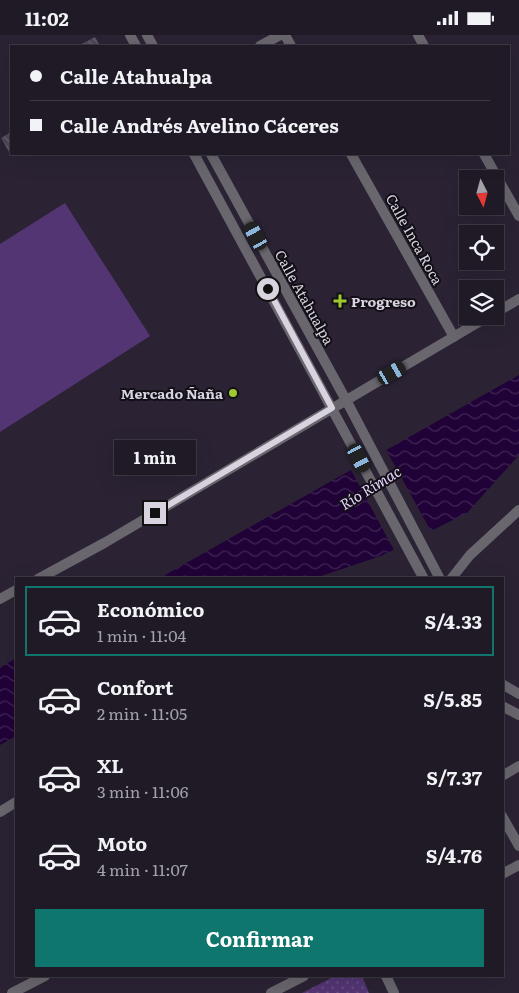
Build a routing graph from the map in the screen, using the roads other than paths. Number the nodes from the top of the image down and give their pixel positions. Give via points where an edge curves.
1 (280, 35) edge
2 (262, 45) edge
3 (195, 155) edge
4 (213, 155) edge
5 (352, 155) edge
6 (485, 155) edge
7 (519, 216) edge
8 (519, 299) edge
9 (504, 308) edge
10 (474, 325) edge
11 (454, 337) junction
12 (346, 400) junction
13 (332, 408) junction
14 (519, 510) edge
15 (423, 576) edge
16 (42, 577) edge
17 (439, 577) edge
18 (453, 577) edge
19 (15, 591) edge
20 (0, 599) edge
21 (504, 686) edge
22 (519, 694) edge
23 (504, 707) edge
24 (519, 715) edge
25 (519, 766) edge
26 (504, 775) edge
27 (15, 803) edge
28 (0, 812) edge
29 (504, 820) edge
30 (519, 846) edge
31 (519, 865) edge
32 (504, 873) edge
33 (43, 977) edge
34 (386, 977) edge
35 (291, 979) edge
36 (12, 993) edge
37 (271, 993) edge
38 (394, 993) edge

1 - 2 street
3 - 13 street, Calle Atahualpa
4 - 12 street, Calle Atahualpa
5 - 11 street, Calle Inca Roca
6 - 7 street
8 - 9 street
10 - 11 street
11 - 12 street
12 - 13 street
12 - 17 street, Calle Atahualpa
13 - 15 street, Calle Atahualpa
13 - 16 street
14 - 18 street via 470,555
19 - 20 street
21 - 22 street
23 - 24 street
25 - 26 street
27 - 28 street
29 - 30 street
31 - 32 street
33 - 36 street
34 - 38 street
35 - 37 street

